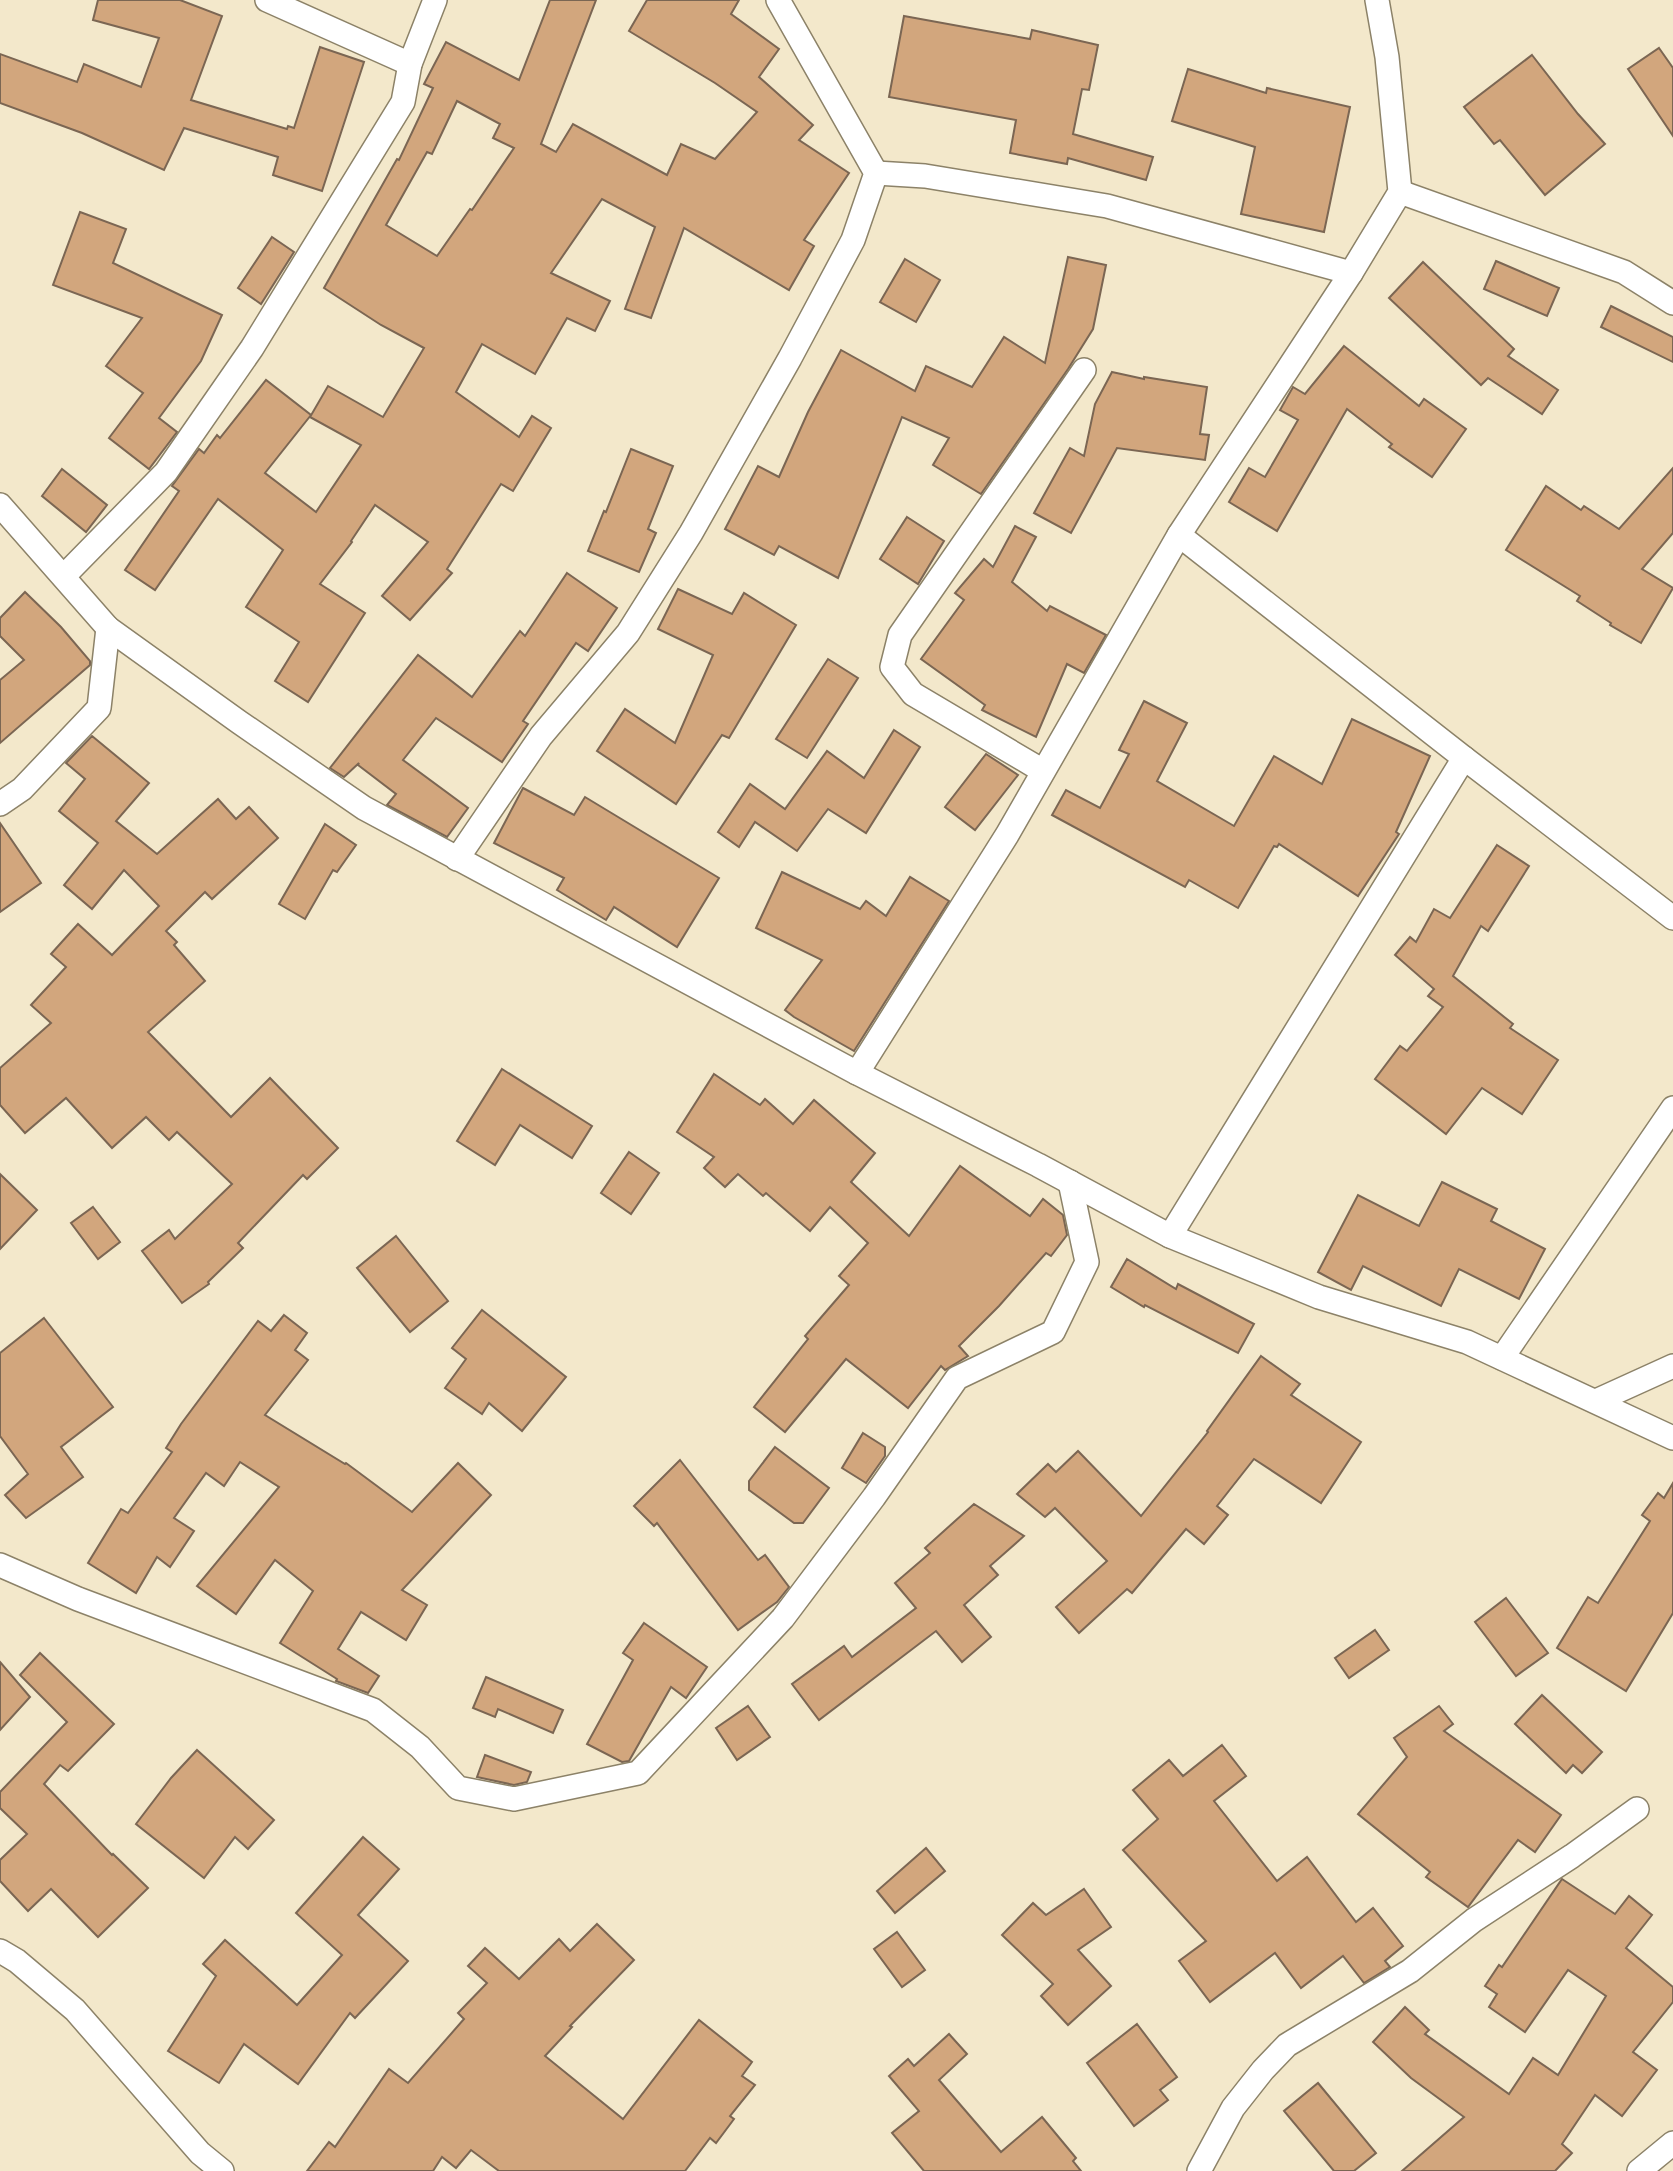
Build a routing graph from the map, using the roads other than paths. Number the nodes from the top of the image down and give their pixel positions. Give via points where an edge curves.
1 (267, 0) edge
2 (435, 0) edge
3 (778, 0) edge
4 (1377, 0) edge
5 (410, 64) junction
6 (876, 173) junction
7 (1401, 192) junction
8 (1351, 273) junction
9 (1673, 303) edge
10 (1084, 370) dead end
11 (0, 505) edge
12 (1179, 535) junction
13 (64, 576) junction
14 (108, 628) junction
15 (1464, 758) junction
16 (1043, 771) junction
17 (0, 804) edge
18 (457, 859) junction
19 (1673, 918) edge
20 (857, 1073) junction
21 (1673, 1108) edge
22 (1070, 1182) junction
23 (1170, 1236) junction
24 (1502, 1358) junction
25 (1673, 1366) edge
26 (1596, 1401) junction
27 (1673, 1438) edge
28 (0, 1565) edge
29 (1637, 1809) dead end
30 (0, 1951) edge
31 (1673, 2143) edge
32 (1651, 2168) edge
33 (222, 2171) edge
34 (1199, 2171) edge

1 - 5 street
2 - 5 street
3 - 6 street
4 - 7 street
5 - 13 street via 403,102 252,348 166,472
6 - 8 street via 925,176 1107,206
6 - 18 street via 853,240 691,533 628,633 541,736
7 - 8 street
7 - 9 street via 1624,272
8 - 12 street
10 - 16 street via 900,635 892,667 912,694
11 - 13 street
12 - 15 street
12 - 16 street
13 - 14 street
14 - 17 street via 99,709 22,789
14 - 18 street via 364,808
15 - 19 street
15 - 23 street
16 - 20 street
18 - 20 street
20 - 22 street
21 - 24 street
22 - 23 street
22 - 28 street via 1087,1262 1053,1332 957,1378 783,1618 638,1773 514,1799 458,1788 420,1747 373,1710 78,1600
23 - 24 street via 1320,1297 1467,1342
24 - 26 street
25 - 26 street
26 - 27 street
29 - 34 street via 1474,1920 1410,1971 1287,2045 1233,2108
30 - 33 street via 75,2010 200,2154
31 - 32 street

